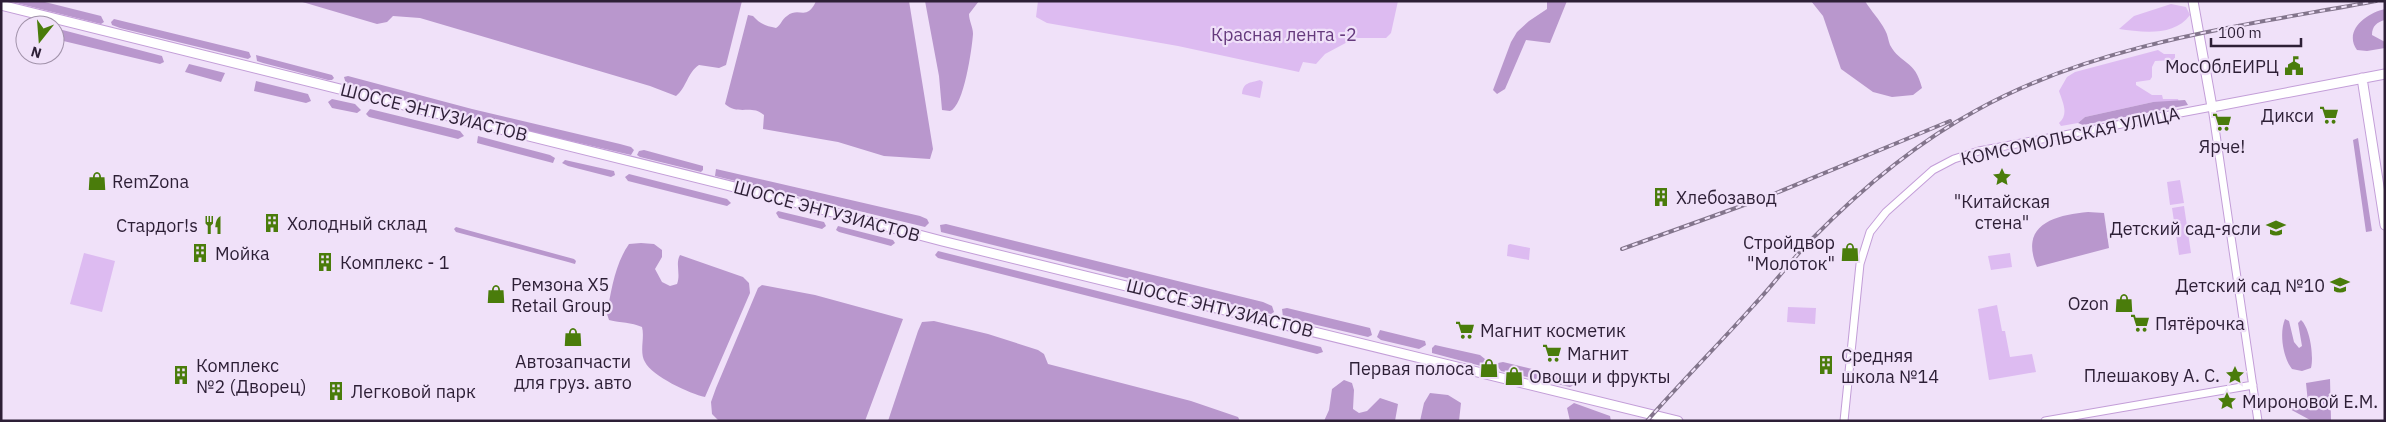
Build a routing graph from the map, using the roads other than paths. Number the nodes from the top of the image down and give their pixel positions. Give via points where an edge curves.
1 (2193, 1) edge
2 (1, 5) edge
3 (2385, 74) edge
4 (2362, 78) junction
5 (2212, 107) junction
6 (2385, 225) edge
7 (2252, 385) junction
8 (1846, 410) junction
9 (1678, 421) edge
10 (1844, 421) edge
11 (1848, 421) edge
12 (2045, 421) edge
13 (2258, 421) edge

1 - 5 main road
2 - 9 main road, ШОССЕ ЭНТУЗИАСТОВ
3 - 4 main road, КОМСОМОЛЬСКАЯ УЛИЦА
4 - 5 main road, КОМСОМОЛЬСКАЯ УЛИЦА
4 - 6 main road
5 - 7 street
5 - 8 street, КОМСОМОЛЬСКАЯ УЛИЦА via 1979,151 1933,170 1882,215 1865,242
7 - 12 street
7 - 13 street
8 - 10 street, КОМСОМОЛЬСКАЯ УЛИЦА
8 - 11 street, КОМСОМОЛЬСКАЯ УЛИЦА

